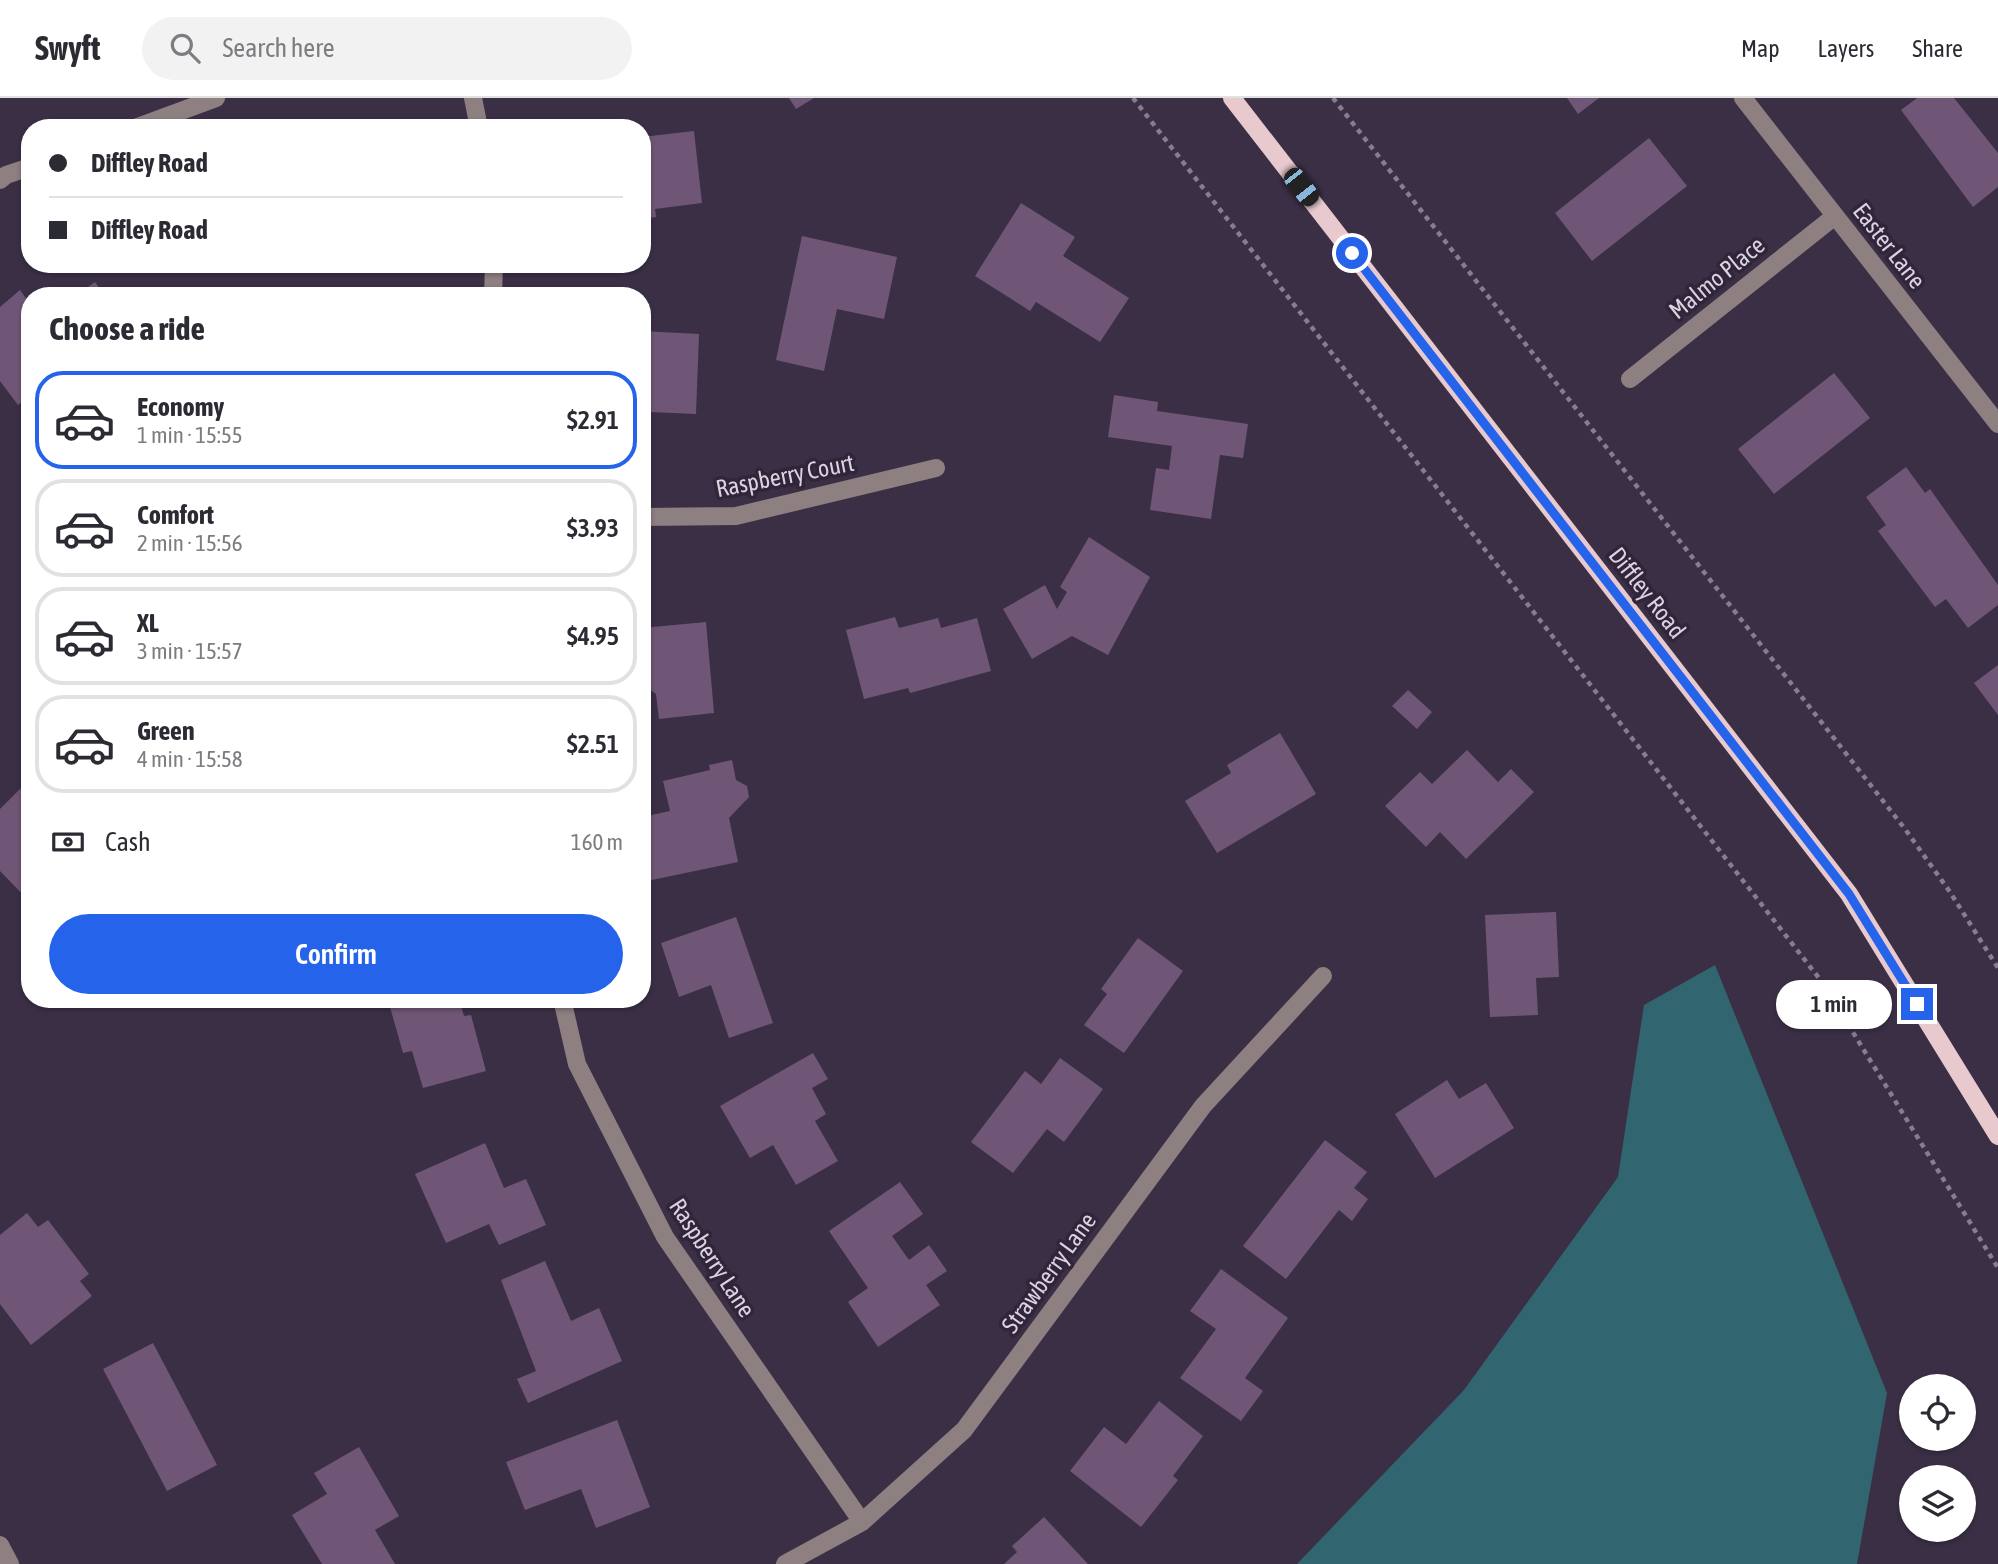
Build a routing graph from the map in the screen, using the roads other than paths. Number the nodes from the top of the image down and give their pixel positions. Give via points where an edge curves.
1 (216, 98) edge
2 (473, 98) edge
3 (1232, 98) edge
4 (1742, 98) edge
5 (159, 119) edge
6 (477, 119) edge
7 (21, 170) edge
8 (0, 180) edge
9 (1835, 216) junction
10 (1630, 379) dead end
11 (1998, 424) edge
12 (936, 468) dead end
13 (651, 517) edge
14 (1323, 976) dead end
15 (564, 1008) edge
16 (1998, 1136) edge
17 (862, 1522) junction
18 (0, 1545) edge
19 (10, 1564) edge
20 (785, 1564) edge

1 - 5 street
2 - 6 street
3 - 16 main road, Diffley Road via 1849,894
4 - 9 street, Easter Lane
7 - 8 street
9 - 10 street, Malmo Place
9 - 11 street, Easter Lane
12 - 13 street, Raspberry Court via 736,516
14 - 17 street, Strawberry Lane via 1203,1106 964,1430
15 - 17 street, Raspberry Lane via 577,1064 665,1237
17 - 20 street, Strawberry Lane
18 - 19 street

